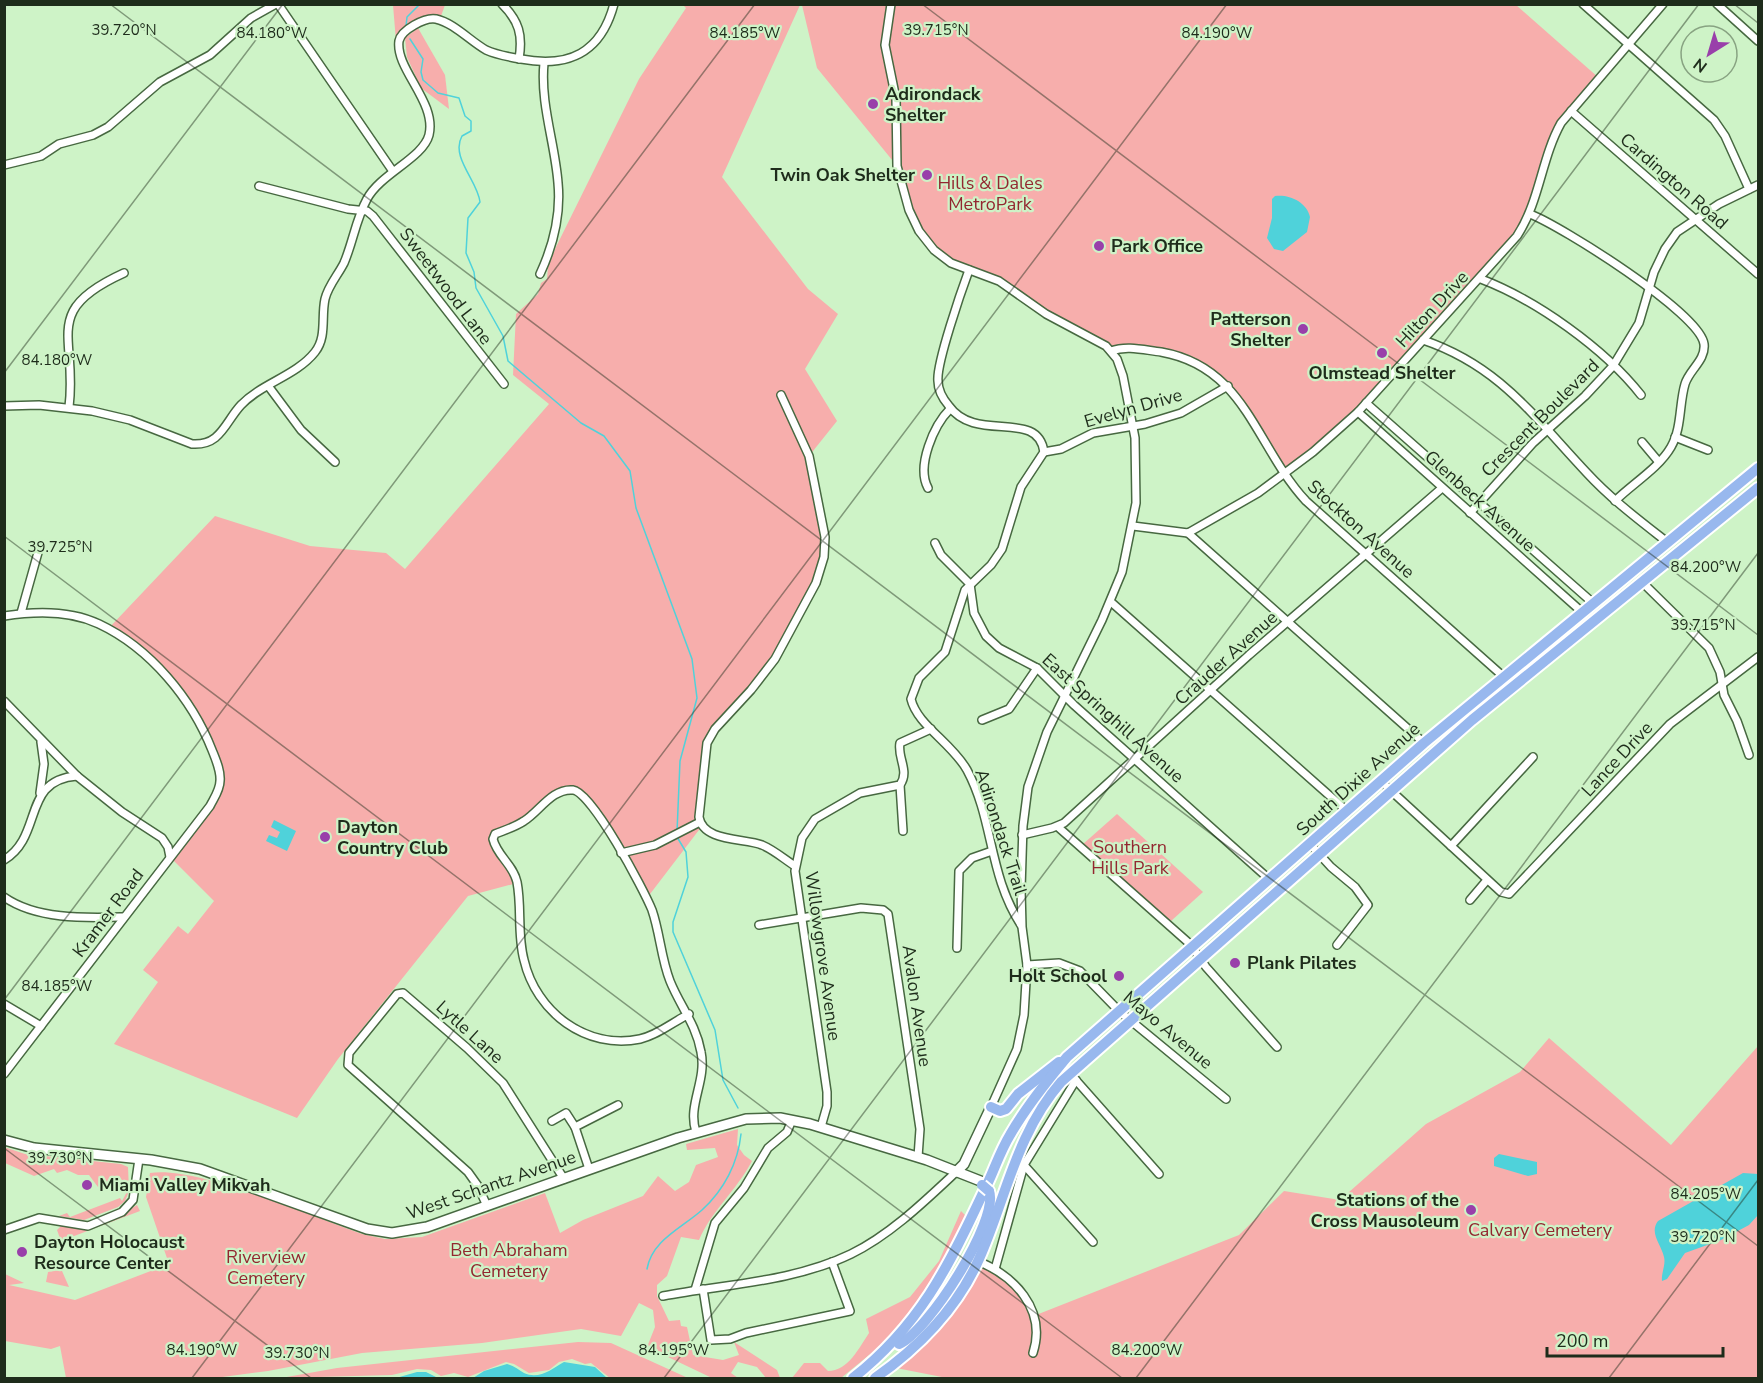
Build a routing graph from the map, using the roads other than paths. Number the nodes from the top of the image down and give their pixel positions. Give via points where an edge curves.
1 (277, 4) edge
2 (502, 4) edge
3 (614, 4) edge
4 (891, 4) edge
5 (1583, 4) edge
6 (1663, 4) edge
7 (1717, 4) edge
8 (1758, 41) edge
9 (1628, 44) junction
10 (519, 59) junction
11 (544, 63) junction
12 (1571, 111) junction
13 (4, 165) edge
14 (392, 170) junction
15 (1758, 185) edge
16 (259, 186) dead end
17 (1749, 189) junction
18 (362, 210) junction
19 (1530, 214) junction
20 (1695, 218) junction
21 (969, 270) junction
22 (124, 273) dead end
23 (540, 274) dead end
24 (1758, 274) edge
25 (1481, 279) junction
26 (1649, 288) junction
27 (1423, 340) junction
28 (1111, 351) junction
29 (1613, 366) junction
30 (504, 384) dead end
31 (1228, 386) junction
32 (269, 387) junction
33 (781, 395) dead end
34 (1641, 395) dead end
35 (1366, 403) junction
36 (4, 406) edge
37 (69, 407) junction
38 (950, 409) junction
39 (1358, 412) junction
40 (1134, 425) junction
41 (1548, 428) junction
42 (1674, 437) junction
43 (1642, 442) dead end
44 (1708, 450) dead end
45 (1044, 452) junction
46 (1658, 461) junction
47 (335, 462) dead end
48 (1758, 468) edge
49 (1284, 473) junction
50 (928, 488) dead end
51 (1442, 488) junction
52 (1758, 488) edge
53 (1615, 501) junction
54 (1479, 502) junction
55 (1470, 513) junction
56 (1133, 526) junction
57 (1188, 533) junction
58 (1667, 542) junction
59 (935, 543) dead end
60 (39, 549) dead end
61 (1366, 554) junction
62 (1642, 582) junction
63 (970, 584) junction
64 (1111, 602) junction
65 (1593, 603) junction
66 (1582, 612) junction
67 (21, 613) junction
68 (4, 616) edge
69 (1288, 622) junction
70 (1758, 657) edge
71 (1037, 668) junction
72 (1503, 676) junction
73 (1722, 684) junction
74 (1514, 686) junction
75 (1212, 691) junction
76 (1063, 695) junction
77 (4, 701) edge
78 (982, 720) dead end
79 (931, 729) junction
80 (41, 742) junction
81 (1424, 743) junction
82 (1413, 753) junction
83 (1749, 756) dead end
84 (1533, 757) dead end
85 (1135, 760) junction
86 (77, 776) junction
87 (900, 785) junction
88 (1389, 789) junction
89 (40, 793) junction
90 (1345, 814) junction
91 (700, 822) junction
92 (1058, 826) junction
93 (903, 831) dead end
94 (1022, 835) junction
95 (162, 838) junction
96 (184, 839) junction
97 (1310, 844) junction
98 (1452, 846) junction
99 (992, 851) junction
100 (621, 853) junction
101 (1320, 854) junction
102 (170, 857) junction
103 (4, 860) edge
104 (795, 866) junction
105 (1269, 879) junction
106 (1487, 880) junction
107 (7, 900) edge
108 (1470, 900) dead end
109 (124, 917) junction
110 (802, 919) junction
111 (759, 925) dead end
112 (1022, 927) junction
113 (1337, 945) dead end
114 (957, 948) dead end
115 (1192, 948) junction
116 (1201, 959) junction
117 (1028, 964) junction
118 (4, 1004) edge
119 (1119, 1011) junction
120 (689, 1014) junction
121 (1131, 1019) junction
122 (41, 1026) junction
123 (1277, 1047) dead end
124 (1067, 1058) junction
125 (4, 1074) edge
126 (1073, 1077) junction
127 (1226, 1099) dead end
128 (618, 1105) dead end
129 (991, 1107) junction
130 (792, 1120) junction
131 (552, 1121) dead end
132 (575, 1127) junction
133 (821, 1127) junction
134 (696, 1132) junction
135 (4, 1140) edge
136 (918, 1157) junction
137 (139, 1159) junction
138 (1020, 1161) junction
139 (589, 1170) junction
140 (956, 1172) junction
141 (1159, 1174) dead end
142 (564, 1179) junction
143 (985, 1185) junction
144 (1004, 1189) junction
145 (487, 1206) junction
146 (4, 1230) edge
147 (1092, 1242) dead end
148 (973, 1259) junction
149 (832, 1262) junction
150 (996, 1269) junction
151 (699, 1289) junction
152 (663, 1296) dead end
153 (890, 1347) junction
154 (1033, 1353) dead end
155 (853, 1378) edge
156 (875, 1378) edge

1 - 13 street via 251,18 210,55 160,82 108,127 59,144 41,156
1 - 14 street
2 - 10 street via 519,25
3 - 11 street via 602,33 590,47 572,58
4 - 21 street via 885,45 896,99 897,166 904,194 914,221 934,250
5 - 9 street
6 - 9 street, Hilton Drive
7 - 8 street
9 - 12 street, Hilton Drive
9 - 17 street via 1714,120
10 - 11 street
10 - 14 street via 489,52 436,19 423,21 402,35 402,56 426,106 430,128 421,149
11 - 23 street via 545,101 559,196 554,234
12 - 19 street, Hilton Drive via 1551,143
12 - 20 street, Cardington Road
14 - 18 street via 369,195
15 - 17 street, Crescent Boulevard
16 - 18 street
17 - 20 street, Crescent Boulevard
18 - 30 street, Sweetwood Lane via 373,216
18 - 32 street via 344,263 326,296 323,334 317,349
19 - 25 street, Hilton Drive via 1513,242
19 - 26 street via 1602,255
20 - 24 street, Cardington Road
20 - 26 street, Crescent Boulevard via 1671,240
21 - 28 street via 999,281 1046,314
21 - 38 street via 938,370 938,386
22 - 37 street via 84,296 70,315
25 - 27 street, Hilton Drive
25 - 29 street via 1539,309
26 - 29 street, Crescent Boulevard via 1639,323
26 - 42 street via 1692,324 1704,345 1702,357 1685,383
27 - 35 street, Hilton Drive
27 - 41 street via 1469,360 1495,377
28 - 31 street, Stockton Avenue via 1127,348 1177,355 1204,367
28 - 40 street via 1125,382
29 - 34 street
29 - 41 street, Crescent Boulevard via 1586,396
31 - 40 street, Evelyn Drive via 1180,413
31 - 49 street, Stockton Avenue
32 - 37 street via 243,403 219,436 201,445 126,419
32 - 47 street via 301,430
33 - 91 street via 809,456 825,557 816,583 775,659 707,743
35 - 39 street, Hilton Drive
35 - 54 street, Glenbeck Avenue
36 - 37 street
38 - 45 street via 973,424 1028,430 1037,436
38 - 50 street via 932,436 925,468
39 - 49 street, Hilton Drive
39 - 51 street, Glenbeck Avenue
40 - 45 street, Evelyn Drive via 1093,433
40 - 56 street via 1138,479
41 - 53 street
41 - 54 street, Crescent Boulevard
42 - 44 street
42 - 46 street via 1671,447
43 - 46 street
45 - 63 street, Adirondack Trail via 1021,487 1002,549 992,565
46 - 53 street
48 - 58 main road, South Dixie Avenue
49 - 57 street, Hilton Drive via 1258,493
49 - 61 street, Stockton Avenue via 1306,501
51 - 55 street, Glenbeck Avenue
51 - 61 street, Crauder Avenue
52 - 62 main road, South Dixie Avenue
53 - 58 street
54 - 55 street, Crescent Boulevard
54 - 65 street, Glenbeck Avenue
55 - 66 street, Glenbeck Avenue
56 - 57 street
56 - 64 street
57 - 69 street
58 - 65 main road, South Dixie Avenue
59 - 63 street
60 - 67 street
61 - 69 street, Crauder Avenue
61 - 72 street, Stockton Avenue
62 - 73 street via 1709,648 1718,664
62 - 74 main road, South Dixie Avenue
63 - 71 street, East Springhill Avenue via 974,613 986,636 999,648
63 - 79 street, Adirondack Trail via 960,602 945,652 919,678 912,692 915,710
64 - 75 street
64 - 76 street
65 - 66 main road, South Dixie Avenue
66 - 72 main road, South Dixie Avenue
67 - 68 street, Kramer Road
67 - 96 street, Kramer Road via 73,616 98,624 146,657 183,696 203,730 220,776 215,796
69 - 75 street, Crauder Avenue
69 - 81 street
70 - 73 street, Lance Drive
71 - 76 street, East Springhill Avenue
71 - 78 street via 1009,709
72 - 74 street, Stockton Avenue
72 - 81 main road, South Dixie Avenue
73 - 83 street
73 - 106 street, Lance Drive via 1670,724 1509,894
74 - 88 main road, South Dixie Avenue
75 - 85 street, Crauder Avenue
75 - 90 street
76 - 85 street, East Springhill Avenue
76 - 94 street via 1033,767
77 - 80 street
79 - 87 street via 900,743 904,770
79 - 99 street, Adirondack Trail via 948,744 971,778
80 - 86 street
80 - 89 street via 44,764
81 - 82 main road, South Dixie Avenue
82 - 88 main road
82 - 90 main road, South Dixie Avenue
84 - 98 street
85 - 92 street, Crauder Avenue
85 - 105 street, East Springhill Avenue
86 - 89 street via 51,783
86 - 95 street
87 - 93 street
87 - 104 street, Willowgrove Avenue via 860,793 815,819 802,838
88 - 90 main road
88 - 98 street
88 - 101 main road, South Dixie Avenue
89 - 103 street via 27,833 16,851
90 - 97 main road, South Dixie Avenue
91 - 100 street via 655,844
91 - 104 street via 711,833 762,845
92 - 94 street, Crauder Avenue
92 - 115 street
94 - 112 street
95 - 96 street
95 - 102 street
96 - 102 street, Kramer Road
97 - 101 street
97 - 105 main road, South Dixie Avenue
98 - 106 street
99 - 112 street, Adirondack Trail via 1001,889
99 - 114 street via 966,862 959,871
100 - 120 street via 652,911 668,974
100 - 120 street via 591,801 575,790 558,794 525,821 495,834 495,848 510,865 517,883 521,946 527,971 544,1002 561,1020 590,1036 630,1040 651,1036
101 - 113 street via 1368,905
101 - 116 main road, South Dixie Avenue
102 - 109 street, Kramer Road
104 - 110 street, Willowgrove Avenue
105 - 115 main road, South Dixie Avenue
106 - 108 street
107 - 109 street via 72,917
109 - 122 street, Kramer Road
110 - 111 street
110 - 133 street, Willowgrove Avenue via 828,1100
110 - 136 street, Avalon Avenue via 872,908 888,914 920,1129
112 - 117 street
115 - 116 street
115 - 119 main road, South Dixie Avenue
116 - 121 main road, South Dixie Avenue
116 - 123 street
117 - 119 street, Mayo Avenue via 1059,963 1076,968
117 - 129 street via 1020,1037
118 - 122 street
119 - 121 street, Mayo Avenue
119 - 124 main road, South Dixie Avenue
120 - 134 street via 702,1063 702,1083 692,1114
121 - 126 main road, South Dixie Avenue via 1083,1062
121 - 127 street, Mayo Avenue
122 - 125 street, Kramer Road
124 - 129 main road via 1032,1081 1006,1109
124 - 153 main road, South Dixie Avenue via 1036,1095 1006,1142 939,1284
126 - 138 main road, South Dixie Avenue via 1040,1108
126 - 141 street
128 - 132 street
129 - 140 main road via 964,1164
130 - 133 main road, West Schantz Avenue
130 - 134 main road, West Schantz Avenue via 746,1119
130 - 151 street via 787,1132 768,1148 744,1188 715,1223
131 - 132 street via 566,1113
132 - 139 street
133 - 136 main road, West Schantz Avenue
134 - 139 main road, West Schantz Avenue
135 - 137 main road, West Schantz Avenue via 34,1148
136 - 140 main road, West Schantz Avenue
137 - 145 main road, West Schantz Avenue via 210,1171 380,1232 413,1231
137 - 146 street via 133,1200 122,1212 87,1226 39,1218
138 - 144 main road, South Dixie Avenue
138 - 147 street
138 - 150 street
139 - 142 main road, West Schantz Avenue
140 - 143 main road, West Schantz Avenue
140 - 149 street via 879,1237
142 - 145 main road, West Schantz Avenue
142 - 145 street, Lytle Lane via 503,1083 403,993 393,997 349,1053 348,1066 468,1172
143 - 144 main road, West Schantz Avenue
143 - 148 main road via 991,1199
144 - 148 main road, South Dixie Avenue
148 - 150 street
148 - 153 main road via 932,1313 903,1342
148 - 156 main road via 959,1294 934,1327 904,1357
149 - 151 street via 795,1274
149 - 151 street via 850,1311 730,1339 711,1340
150 - 154 street via 1024,1295 1035,1315
151 - 152 street
153 - 155 main road

